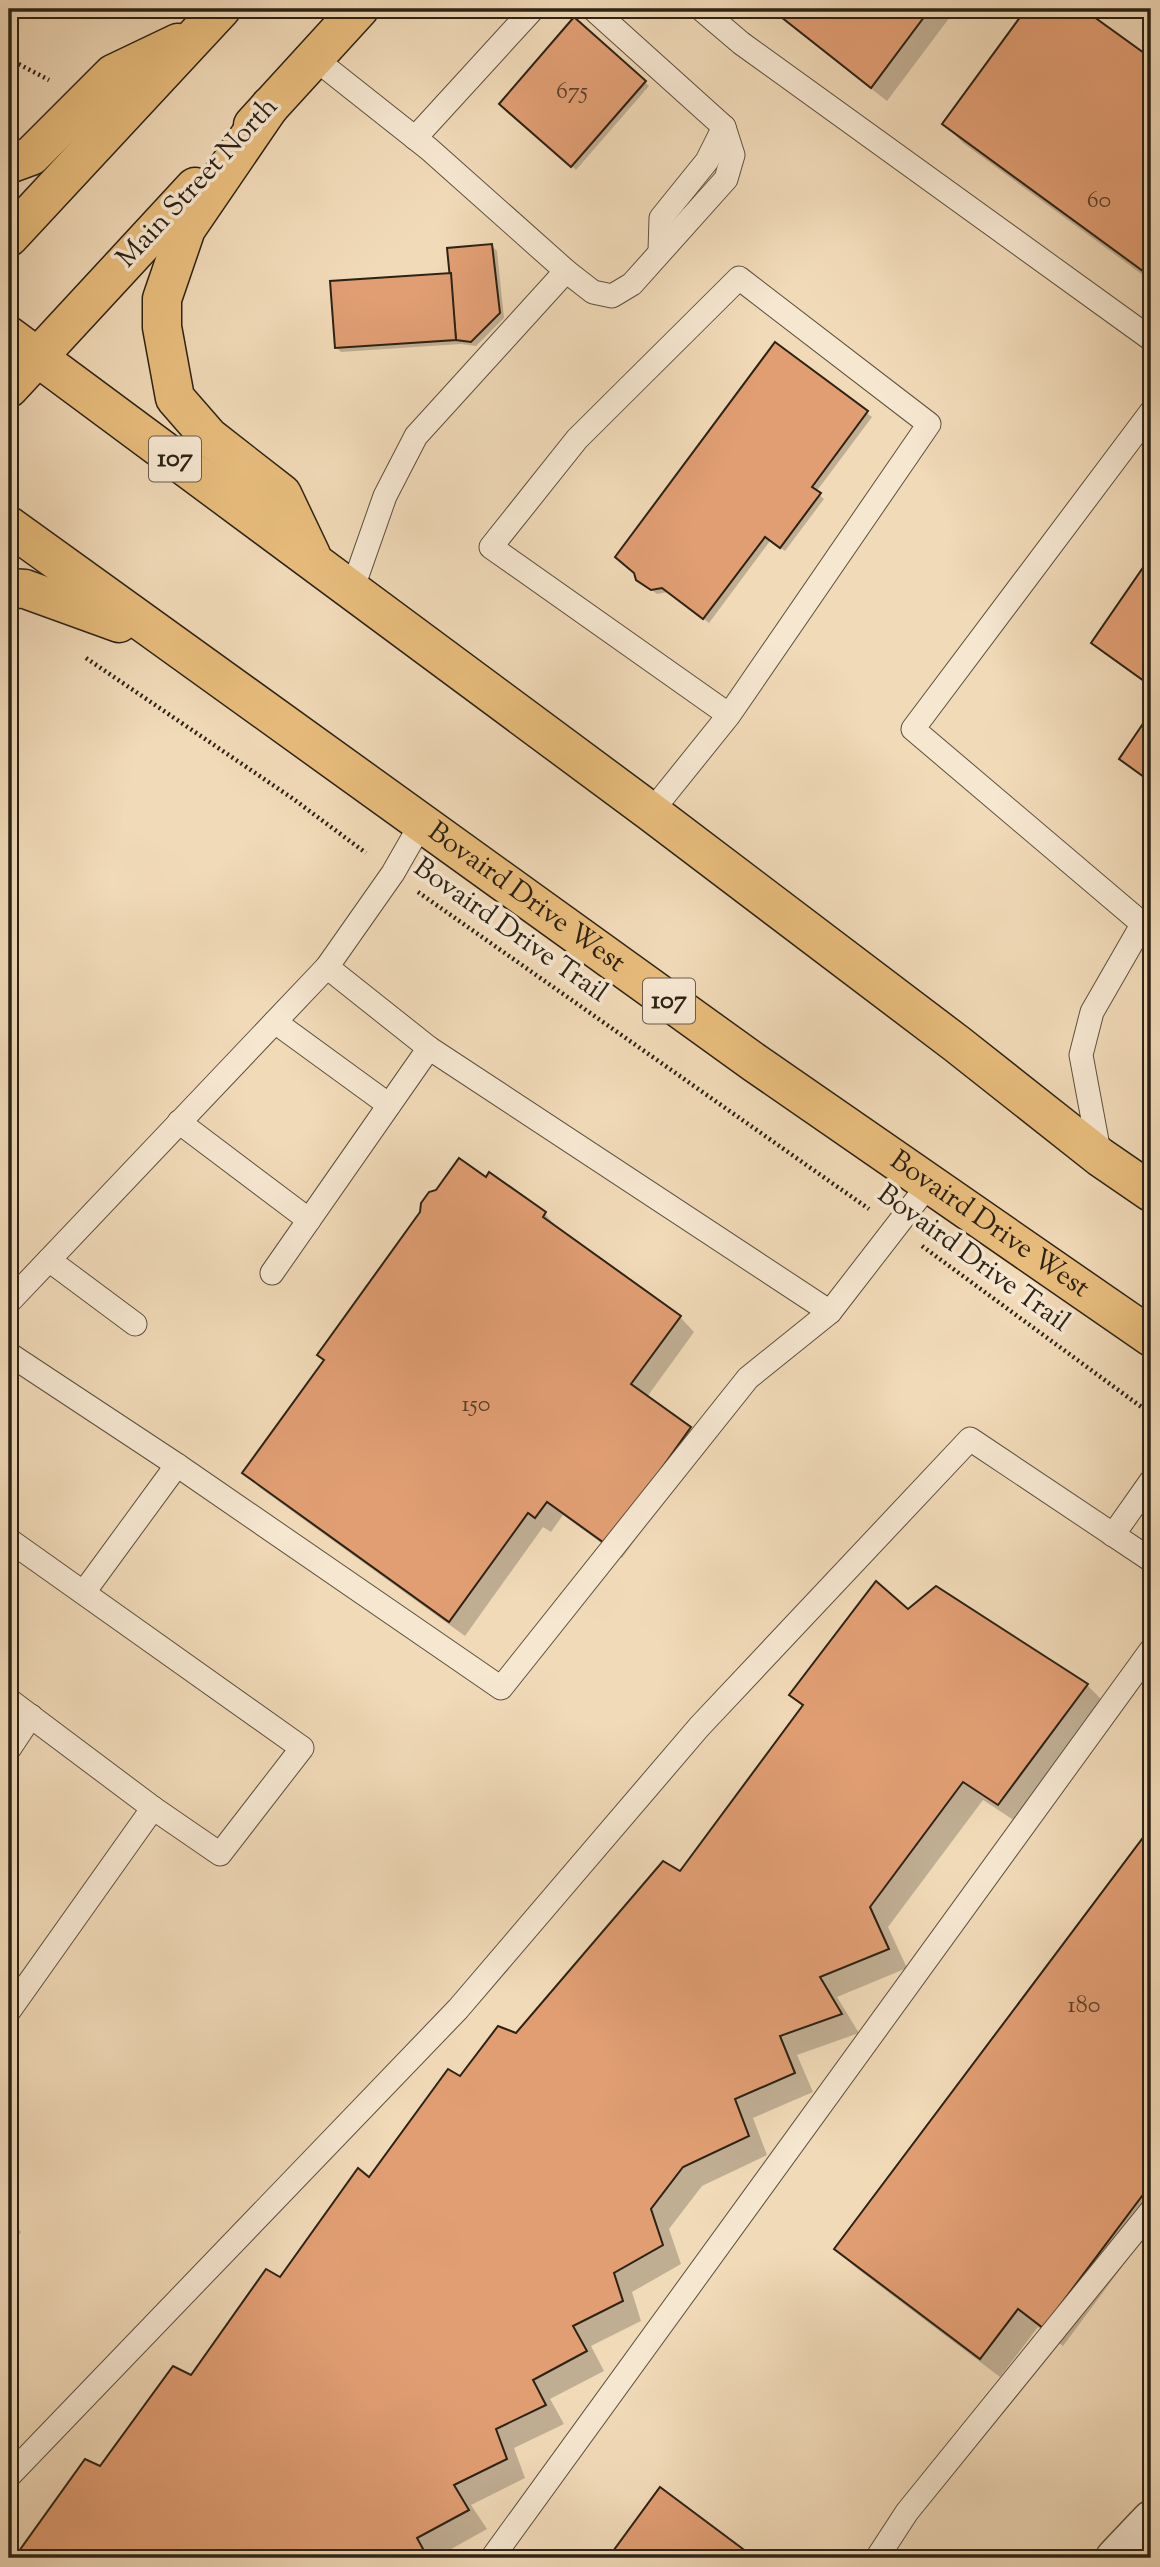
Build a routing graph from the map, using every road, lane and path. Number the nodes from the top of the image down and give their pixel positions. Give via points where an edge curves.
1 (359, 9) edge
2 (533, 9) edge
3 (593, 9) edge
4 (701, 9) edge
5 (208, 22) edge
6 (314, 58) junction
7 (9, 60) edge
8 (56, 83) dead end
9 (270, 106) junction
10 (415, 138) junction
11 (9, 164) edge
12 (9, 237) edge
13 (566, 271) junction
14 (1151, 339) edge
15 (23, 346) edge
16 (9, 388) edge
17 (1151, 412) edge
18 (9, 526) edge
19 (313, 560) junction
20 (9, 588) edge
21 (352, 590) junction
22 (78, 652) dead end
23 (191, 660) junction
24 (729, 715) junction
25 (651, 812) junction
26 (421, 824) junction
27 (393, 873) junction
28 (1147, 928) edge
29 (327, 967) junction
30 (275, 1022) junction
31 (429, 1048) junction
32 (389, 1105) junction
33 (179, 1122) junction
34 (1100, 1157) junction
35 (929, 1184) junction
36 (1151, 1192) edge
37 (309, 1220) junction
38 (895, 1228) junction
39 (49, 1259) junction
40 (272, 1273) dead end
41 (9, 1302) edge
42 (830, 1312) junction
43 (135, 1324) dead end
44 (1151, 1337) edge
45 (9, 1354) edge
46 (1151, 1414) edge
47 (177, 1465) junction
48 (1151, 1481) edge
49 (1112, 1535) junction
50 (9, 1540) edge
51 (1151, 1560) edge
52 (84, 1592) junction
53 (1151, 1650) edge
54 (9, 1700) edge
55 (31, 1716) junction
56 (9, 1749) edge
57 (153, 1808) junction
58 (9, 2011) edge
59 (1151, 2211) edge
60 (9, 2476) edge
61 (1151, 2520) edge
62 (492, 2558) edge
63 (877, 2558) edge
64 (1115, 2558) edge

1 - 6 main road, Main Street North
2 - 10 lane
3 - 13 lane via 724,127 707,161 661,218 660,251 632,284 612,296 593,292
4 - 14 lane via 741,43
5 - 11 main road via 113,74 31,156
5 - 12 main road
6 - 9 main road, Main Street North
6 - 10 lane
7 - 8 path
9 - 15 main road, Main Street North
9 - 19 main road via 186,229 162,299 162,327 175,398 209,437 282,494
10 - 13 lane
13 - 21 lane via 416,436 385,496
15 - 16 main road, Main Street North
15 - 19 main road, 107
17 - 28 lane via 913,729
18 - 23 main road, Bovaird Drive West / 107
19 - 21 main road, 107
20 - 23 main road via 25,589 104,616
21 - 25 main road, 107
22 - 27 path, Bovaird Drive Trail
23 - 26 main road, Bovaird Drive West / 107
24 - 24 lane via 929,424 739,278 577,439 491,547
24 - 25 lane
25 - 34 main road, 107
26 - 27 lane
26 - 35 main road, Bovaird Drive West / 107
27 - 29 lane
27 - 38 path, Bovaird Drive Trail
28 - 34 lane via 1092,1012 1081,1055
29 - 30 lane
29 - 31 lane
30 - 32 lane
30 - 33 lane
31 - 32 lane
31 - 42 lane
32 - 37 lane
33 - 37 lane
33 - 39 lane
34 - 36 main road, 107
35 - 38 lane
35 - 44 main road, Bovaird Drive West / 107
37 - 40 lane
38 - 42 lane
38 - 46 path, Bovaird Drive Trail
39 - 41 lane
39 - 43 lane
42 - 47 lane via 748,1378 501,1688
45 - 47 lane
47 - 52 lane
48 - 49 lane
49 - 51 lane
49 - 60 lane via 970,1439 699,1727 458,2009
50 - 52 lane
52 - 57 lane via 302,1748 220,1854
53 - 62 lane
54 - 55 lane
55 - 56 lane
55 - 57 lane
57 - 58 lane
59 - 63 lane via 907,2512
61 - 64 street

